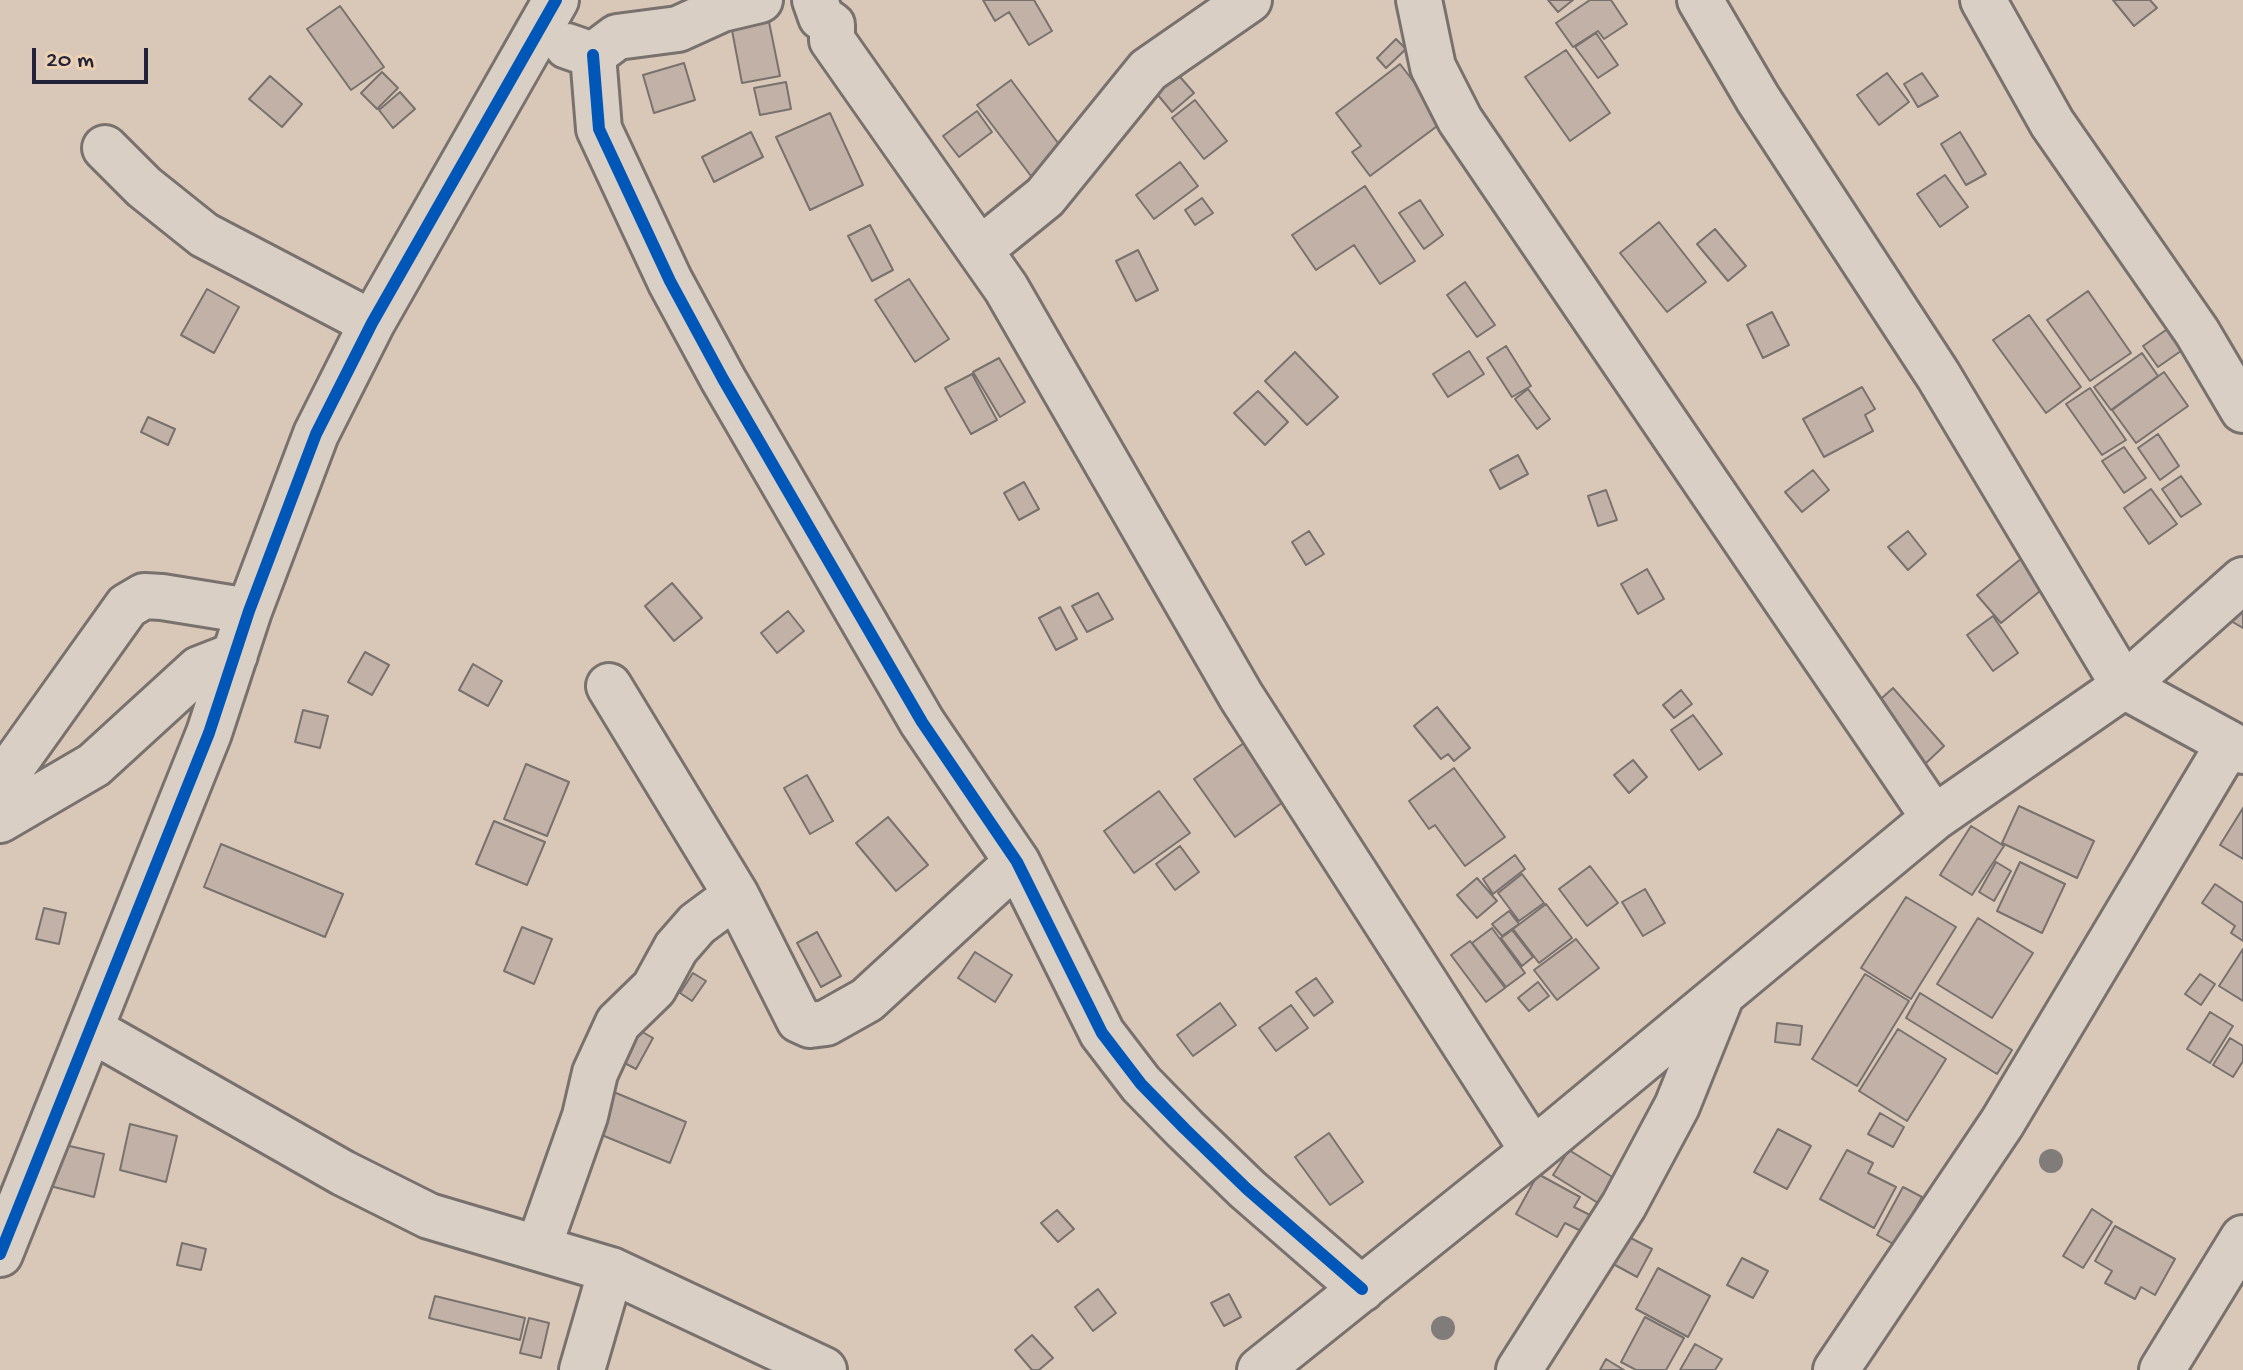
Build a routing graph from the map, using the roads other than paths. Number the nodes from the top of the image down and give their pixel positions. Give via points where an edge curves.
1 (760, 0) edge
2 (815, 0) edge
3 (1249, 0) edge
4 (1419, 0) edge
5 (1700, 0) edge
6 (1983, 0) edge
7 (546, 18) edge
8 (593, 55) junction
9 (105, 148) dead end
10 (981, 249) junction
11 (372, 323) junction
12 (2243, 410) edge
13 (2243, 580) edge
14 (249, 611) junction
15 (235, 655) junction
16 (609, 686) dead end
17 (2124, 686) junction
18 (2236, 748) edge
19 (0, 784) edge
20 (1934, 818) junction
21 (0, 820) edge
22 (1017, 862) junction
23 (736, 895) junction
24 (1724, 988) junction
25 (92, 1030) junction
26 (1533, 1151) junction
27 (2243, 1238) edge
28 (539, 1246) junction
29 (0, 1254) edge
30 (611, 1270) junction
31 (1362, 1289) junction
32 (582, 1370) edge
33 (824, 1370) edge
34 (1260, 1370) edge
35 (1519, 1370) edge
36 (1836, 1370) edge
37 (2162, 1370) edge

1 - 8 street via 722,9 678,29 617,37
2 - 10 street via 821,17 832,25 832,40
3 - 10 street via 1148,70 1045,197
4 - 20 street via 1433,67 1460,120
5 - 17 street via 1758,99 1938,375
6 - 12 street via 2052,123 2197,332
7 - 8 street
7 - 11 street
8 - 22 street via 599,129 670,281 922,722
9 - 11 street via 204,235
10 - 26 street via 1241,696
11 - 14 street via 316,434
13 - 17 street
14 - 15 street
14 - 19 street via 144,596 127,606
15 - 21 street via 199,669 94,765
15 - 25 street
16 - 23 street
17 - 18 street
17 - 20 street
18 - 36 street via 2002,1123
20 - 24 street
22 - 23 street via 867,1000 818,1024 799,1020
22 - 31 street via 1102,1033 1141,1084 1247,1189
23 - 28 street via 697,924 676,948 654,988 618,1023 595,1073
24 - 26 street
24 - 35 street via 1671,1118 1624,1205
25 - 28 street via 429,1216
25 - 29 street
26 - 31 street
27 - 37 street
28 - 30 street
30 - 32 street
30 - 33 street
31 - 34 street

